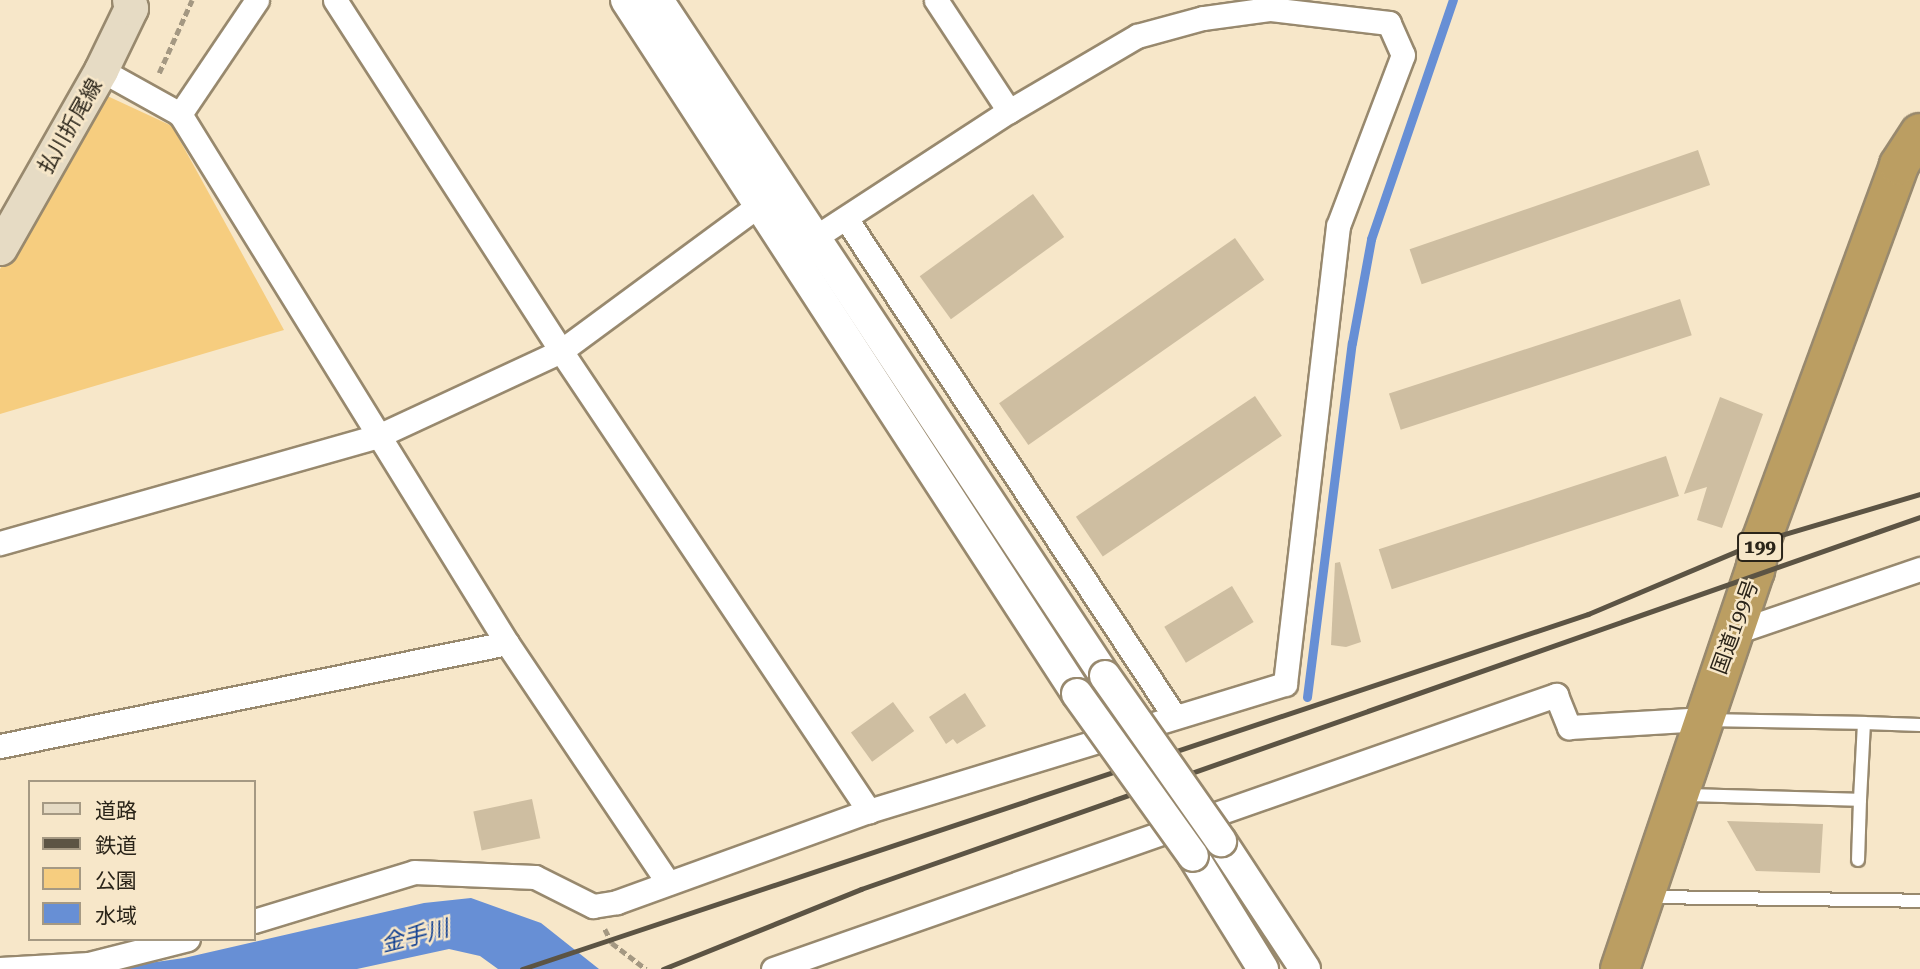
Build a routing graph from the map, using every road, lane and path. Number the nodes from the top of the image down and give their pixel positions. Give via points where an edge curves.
1 (130, 0) edge
2 (192, 0) edge
3 (257, 0) edge
4 (335, 0) edge
5 (626, 0) edge
6 (658, 0) edge
7 (936, 0) edge
8 (1202, 9) edge
9 (1353, 9) edge
10 (101, 70) junction
11 (148, 96) junction
12 (1009, 111) junction
13 (180, 114) junction
14 (1920, 133) edge
15 (781, 187) junction
16 (758, 207) junction
17 (847, 220) junction
18 (816, 237) junction
19 (0, 248) edge
20 (561, 351) junction
21 (378, 436) junction
22 (0, 544) edge
23 (1920, 569) edge
24 (1733, 634) junction
25 (507, 643) junction
26 (1175, 717) junction
27 (1703, 719) junction
28 (1864, 723) junction
29 (1920, 725) edge
30 (0, 746) edge
31 (1677, 795) junction
32 (1860, 800) junction
33 (869, 811) junction
34 (1858, 860) dead end
35 (667, 881) junction
36 (1643, 897) junction
37 (1920, 901) edge
38 (593, 906) junction
39 (256, 920) edge
40 (180, 941) edge
41 (0, 969) edge
42 (646, 969) edge
43 (773, 969) edge
44 (1263, 969) edge
45 (1305, 969) edge
46 (1620, 969) edge

1 - 10 main road, 払川折尾線 via 131,8
2 - 11 path
3 - 13 street
4 - 20 street
5 - 16 street
6 - 15 street
7 - 12 street
8 - 9 street
8 - 12 street via 1138,36
9 - 26 street via 1389,23 1403,55 1338,226 1285,684
10 - 11 street
10 - 19 main road, 払川折尾線
11 - 13 street
12 - 17 street
13 - 21 street
14 - 24 highway, 国道199号 / 199 via 1899,165 1761,541
15 - 16 street
15 - 18 street
16 - 20 street
16 - 44 street, bridge via 1077,694 1193,856
17 - 18 street
17 - 26 street
18 - 45 street, bridge via 1105,676 1222,841
20 - 21 street
20 - 33 street
21 - 22 street
21 - 25 street
23 - 24 street
24 - 27 highway, 国道199号 / 199
25 - 30 street
25 - 35 street
26 - 33 street
27 - 28 lane
27 - 31 highway, 国道199号 / 199
27 - 43 street via 1569,727 1556,695
28 - 29 lane
28 - 32 lane
31 - 32 lane
31 - 36 highway, 国道199号 / 199
32 - 34 lane
33 - 35 street
35 - 38 street
36 - 37 lane
36 - 46 highway, 国道199号 / 199
38 - 39 street via 535,877 414,872
38 - 42 path via 612,943
40 - 41 street via 89,964

